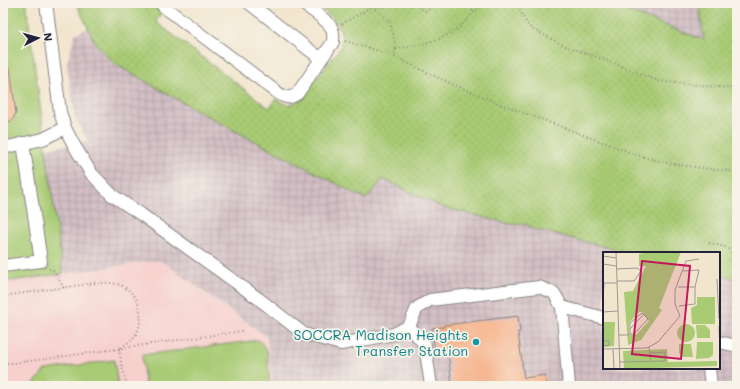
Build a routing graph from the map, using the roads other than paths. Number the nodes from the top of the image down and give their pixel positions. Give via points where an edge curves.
1 (46, 3) edge
2 (161, 3) edge
3 (249, 3) edge
4 (302, 3) edge
5 (321, 59) junction
6 (65, 128) junction
7 (23, 143) junction
8 (3, 148) edge
9 (3, 266) edge
10 (562, 307) junction
11 (603, 318) edge
12 (409, 326) junction
13 (720, 342) edge
14 (737, 346) edge
15 (709, 369) edge
16 (431, 386) edge
17 (569, 386) edge
18 (711, 386) edge

1 - 6 street via 60,112
2 - 5 street via 286,97 297,94
3 - 5 street
4 - 5 street via 327,22 332,29 333,42
6 - 7 street via 43,139
6 - 12 street via 91,173 112,196 259,299 304,334 341,344 394,334
7 - 8 street
7 - 9 street via 41,261
10 - 11 street
10 - 12 street via 554,293 539,287 430,300 417,308
10 - 17 street
12 - 16 street via 426,345
13 - 14 street
15 - 18 street

